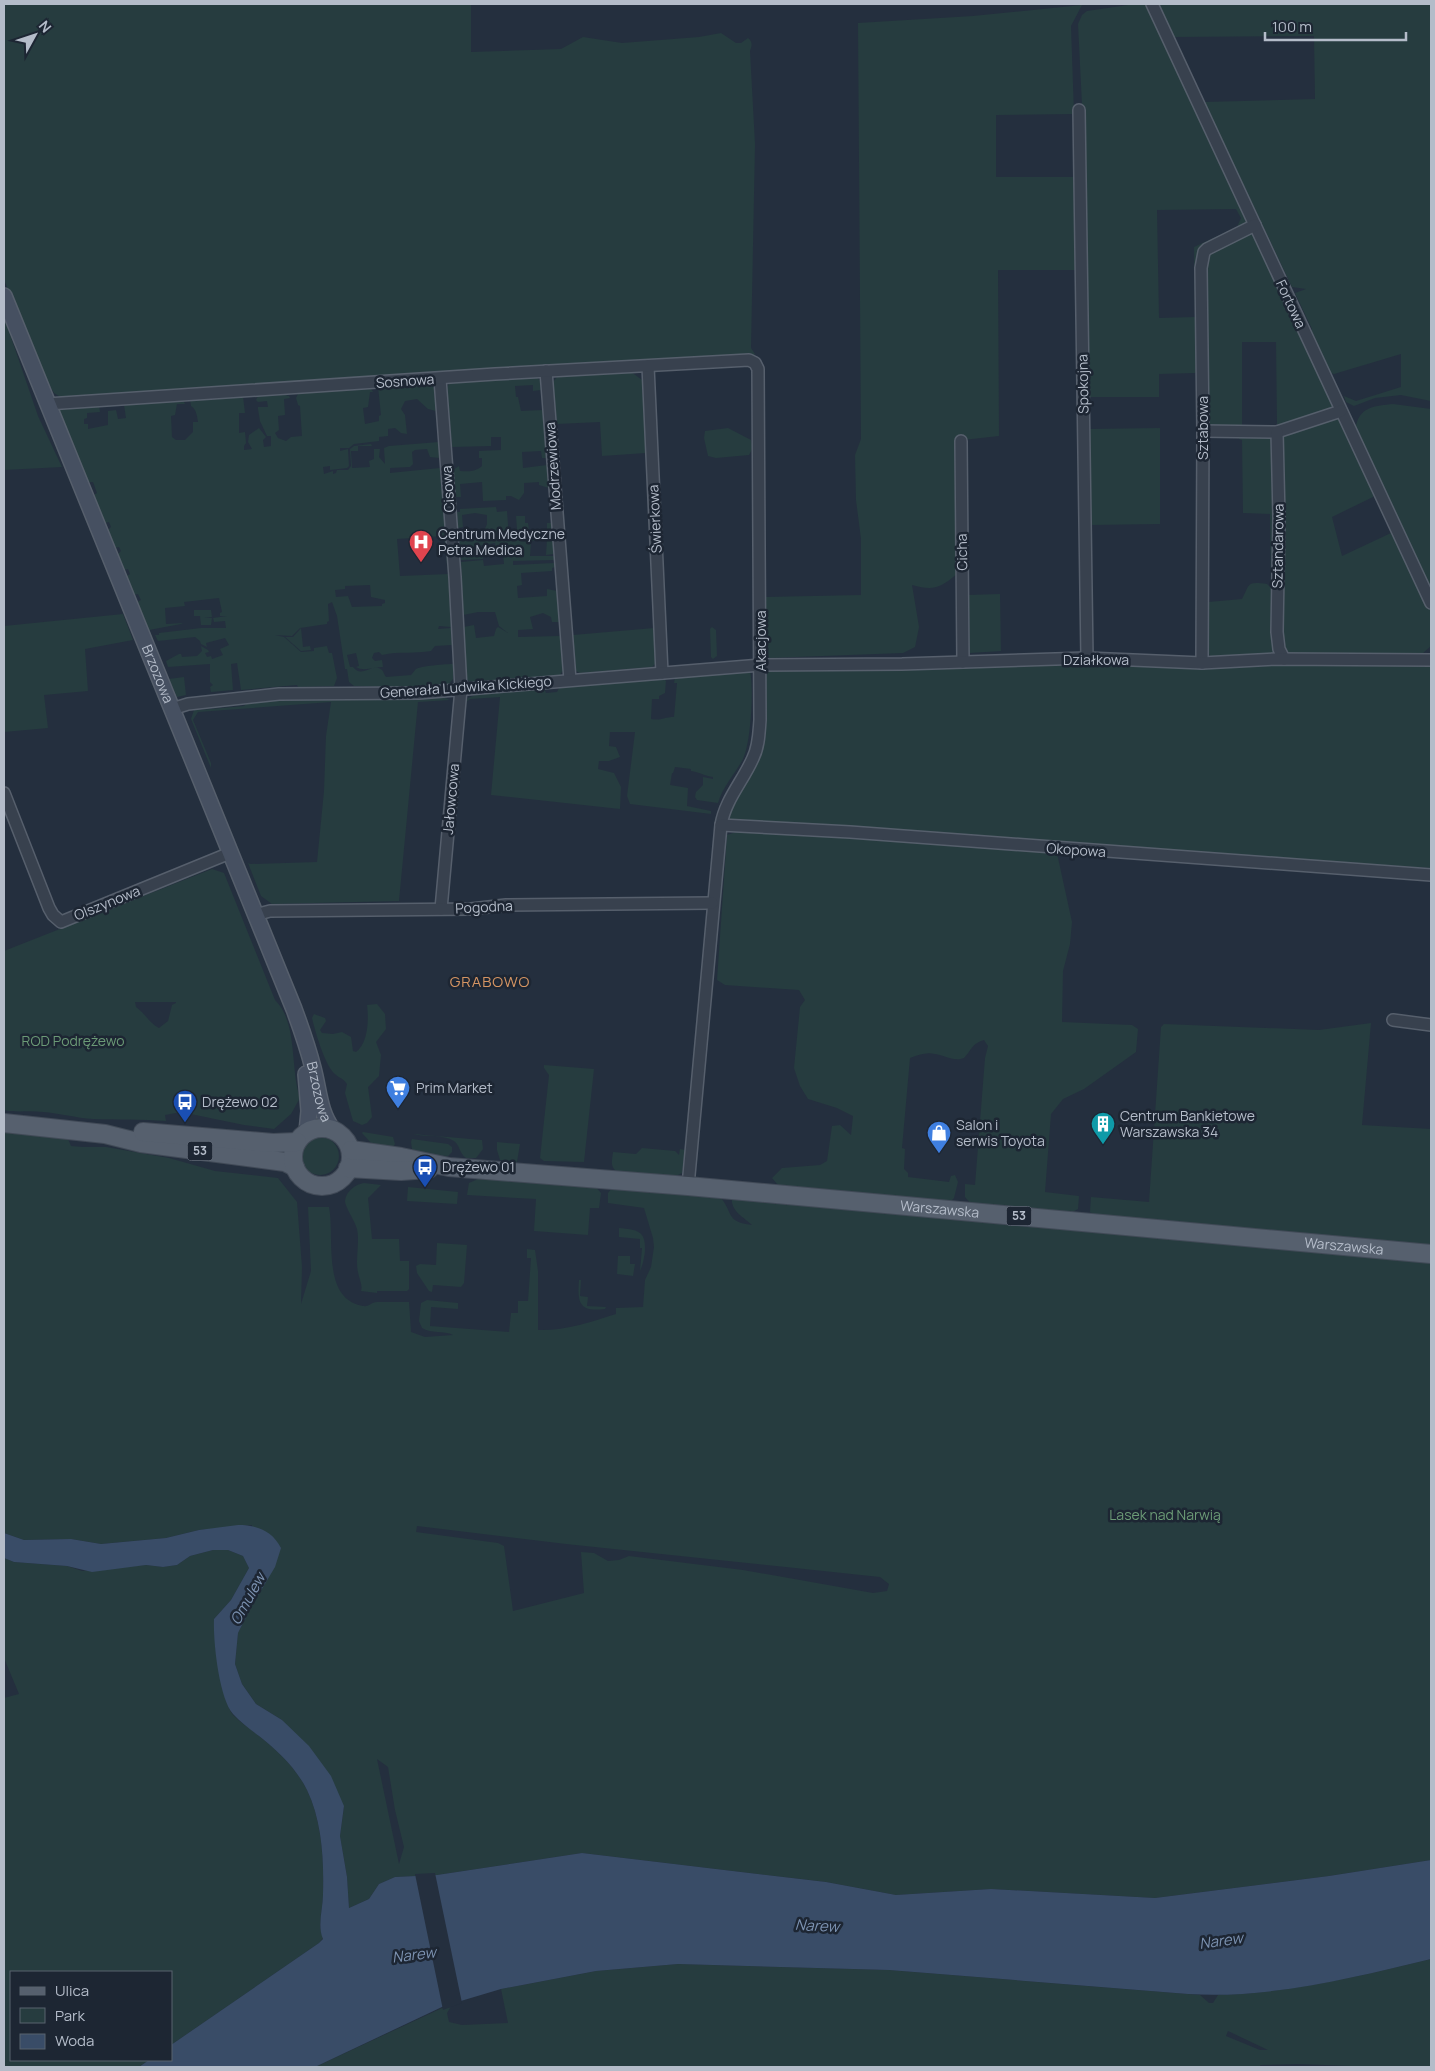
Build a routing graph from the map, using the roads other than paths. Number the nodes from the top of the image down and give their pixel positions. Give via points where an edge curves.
1 (1152, 4) edge
2 (1078, 110) dead end
3 (1255, 225) junction
4 (4, 296) edge
5 (648, 366) junction
6 (758, 369) joint
7 (546, 371) junction
8 (440, 379) junction
9 (47, 404) junction
10 (1341, 411) junction
11 (1203, 431) junction
12 (1277, 432) junction
13 (961, 441) dead end
14 (1431, 603) edge
15 (1087, 658) junction
16 (1284, 659) junction
17 (1431, 660) edge
18 (963, 662) junction
19 (1202, 663) junction
20 (761, 665) junction
21 (662, 673) junction
22 (570, 680) junction
23 (461, 689) junction
24 (172, 709) junction
25 (4, 792) edge
26 (720, 826) junction
27 (230, 853) junction
28 (1431, 876) edge
29 (712, 903) junction
30 (441, 909) junction
31 (255, 915) junction
32 (1393, 1020) dead end
33 (1431, 1025) edge
34 (308, 1052) junction
35 (4, 1123) edge
36 (333, 1130) junction
37 (106, 1134) junction
38 (302, 1137) junction
39 (351, 1150) junction
40 (295, 1167) junction
41 (449, 1167) junction
42 (348, 1168) junction
43 (688, 1186) junction
44 (1431, 1254) edge

1 - 3 street, Fortowa
2 - 15 street, Spokojna
3 - 10 street, Fortowa
3 - 11 street, Sztabowa via 1204,252
4 - 9 main road, Brzozowa
5 - 6 street, Sosnowa via 749,360
5 - 7 street, Sosnowa
5 - 21 street, Świerkowa
6 - 20 street, Akacjowa
7 - 8 street, Sosnowa
7 - 22 street, Modrzewiowa
8 - 9 street, Sosnowa
8 - 23 street, Cisowa
9 - 24 main road, Brzozowa
10 - 12 street
10 - 14 street, Fortowa
11 - 12 street
11 - 19 street, Sztabowa
12 - 16 street, Sztandarowa via 1276,632
13 - 18 street, Cicha
15 - 18 street, Działkowa
15 - 19 street, Działkowa
16 - 17 street, Działkowa
16 - 19 street, Działkowa
18 - 20 street, Działkowa
20 - 21 street, Generała Ludwika Kickiego
20 - 26 street, Akacjowa via 757,747 730,798
21 - 22 street, Generała Ludwika Kickiego
22 - 23 street, Generała Ludwika Kickiego
23 - 24 street, Generała Ludwika Kickiego via 419,693 279,694 188,704
23 - 30 street, Jałowcowa
24 - 27 main road, Brzozowa
25 - 27 street, Olszynowa via 49,908 62,922
26 - 28 street, Okopowa via 850,832
26 - 29 street, Akacjowa
27 - 31 main road, Brzozowa
29 - 30 street, Pogodna
29 - 43 street, Akacjowa
30 - 31 street, Pogodna via 270,911
31 - 34 main road, Brzozowa
32 - 33 street
34 - 36 main road, Brzozowa via 322,1109
34 - 38 main road, Brzozowa via 309,1111
35 - 37 main road, 53
36 - 38 main road, 53 via 321,1128
36 - 39 main road
37 - 38 main road, 53 via 122,1130 273,1143
37 - 40 main road, 53 via 141,1143 285,1162
38 - 40 main road via 293,1155
39 - 41 main road, Warszawska / 53
39 - 42 main road
40 - 42 main road, 53 via 306,1181 324,1186 341,1179
41 - 42 main road, Warszawska / 53 via 401,1171
41 - 43 main road, Warszawska / 53
43 - 44 main road, Warszawska / 53

